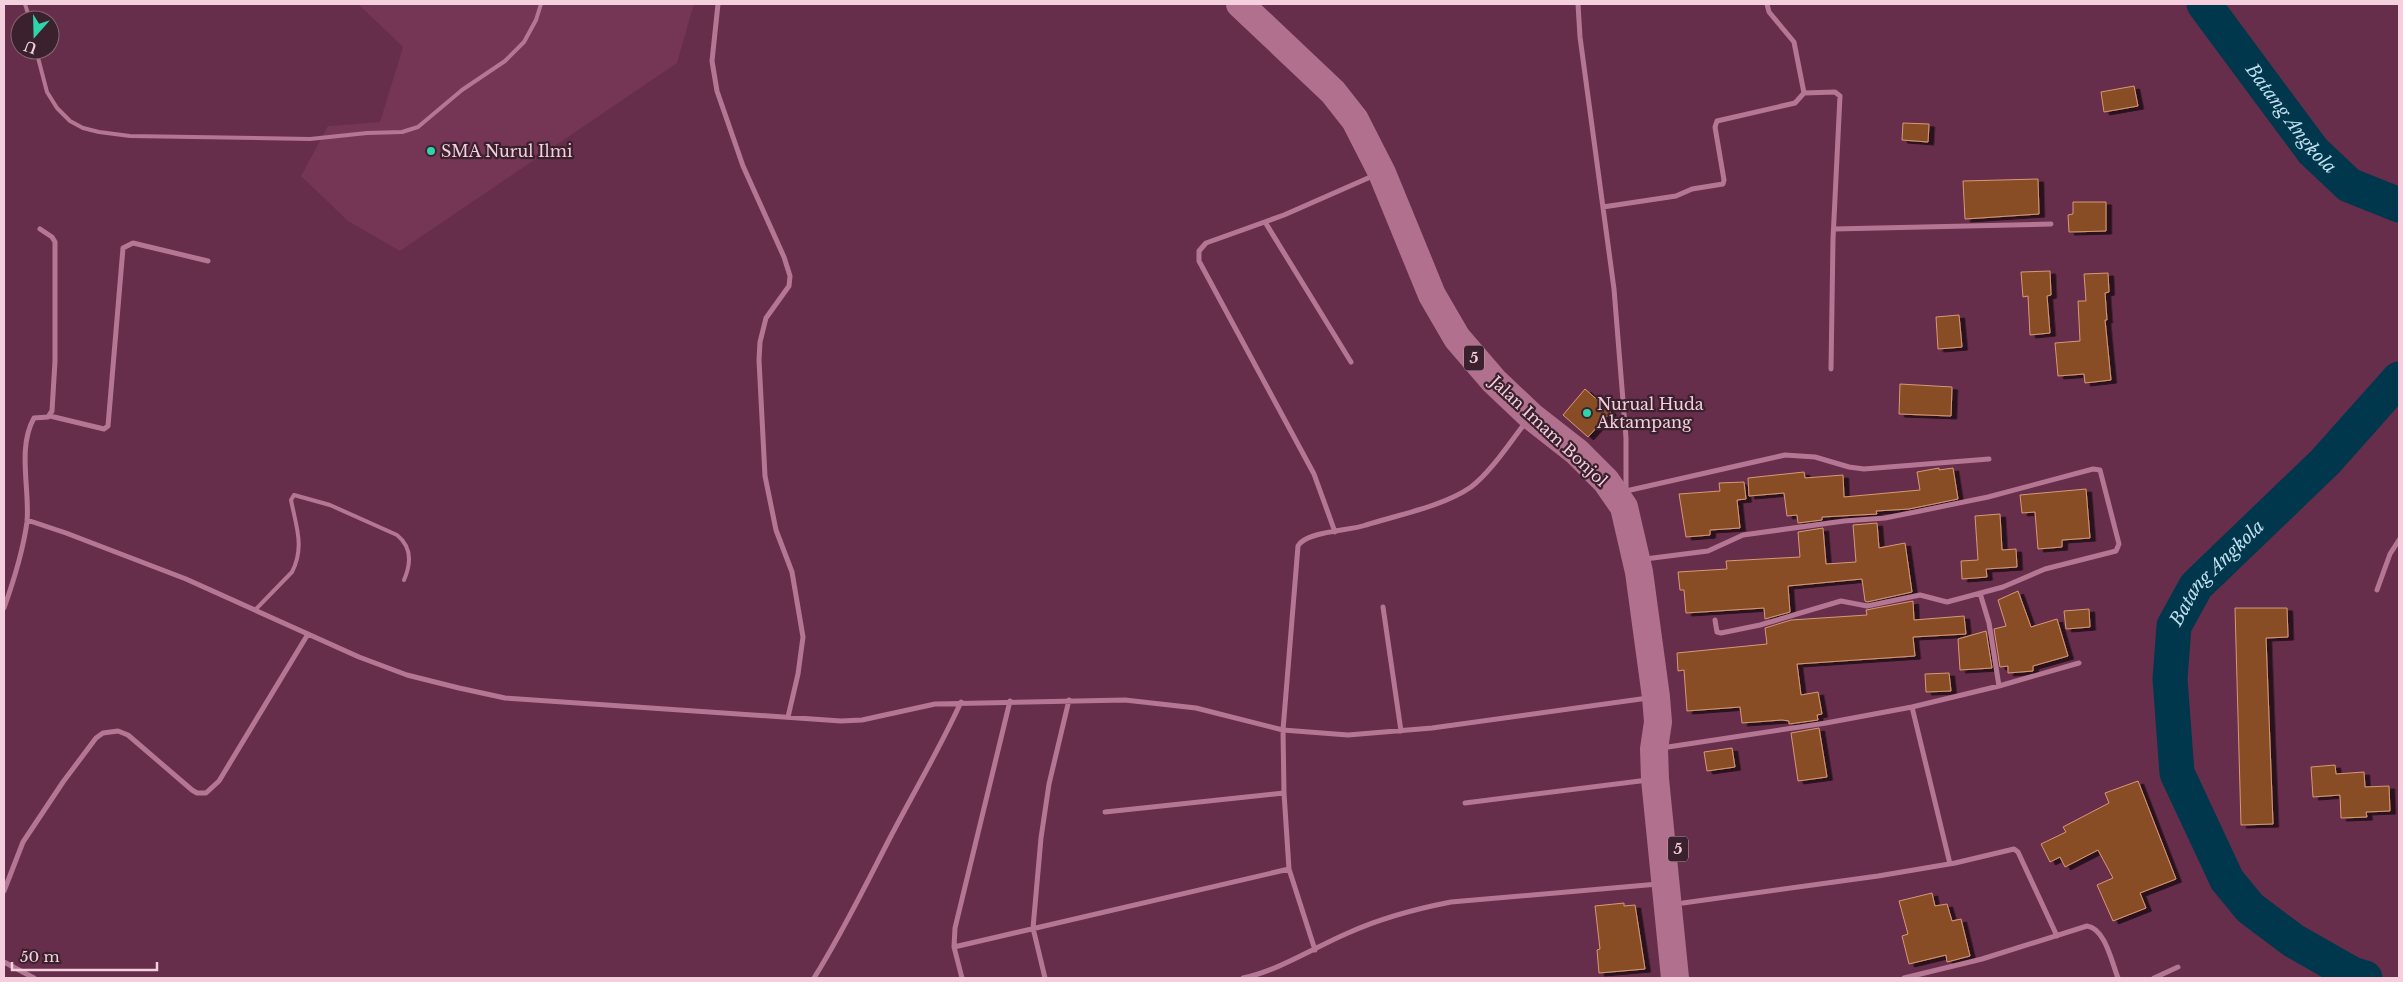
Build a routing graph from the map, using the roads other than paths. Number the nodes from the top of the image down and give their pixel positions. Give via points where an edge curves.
1 (541, 4) edge
2 (718, 4) edge
3 (1240, 4) edge
4 (1578, 4) edge
5 (1767, 4) edge
6 (39, 60) edge
7 (1804, 93) junction
8 (1382, 173) junction
9 (1603, 207) junction
10 (1265, 222) junction
11 (2051, 224) dead end
12 (40, 229) dead end
13 (1834, 229) junction
14 (208, 261) dead end
15 (1351, 362) dead end
16 (1831, 369) dead end
17 (50, 416) junction
18 (1531, 416) junction
19 (1989, 459) dead end
20 (1625, 499) junction
21 (27, 520) junction
22 (1335, 532) junction
23 (2399, 540) edge
24 (1637, 560) junction
25 (404, 580) dead end
26 (2376, 590) dead end
27 (1980, 594) junction
28 (1383, 607) dead end
29 (4, 608) edge
30 (255, 610) junction
31 (1715, 620) dead end
32 (308, 634) junction
33 (2079, 663) dead end
34 (2000, 686) junction
35 (1068, 700) junction
36 (961, 702) junction
37 (1010, 702) junction
38 (1912, 707) junction
39 (1657, 710) junction
40 (788, 717) junction
41 (1283, 730) junction
42 (1401, 731) junction
43 (1661, 748) junction
44 (1659, 778) junction
45 (1284, 793) junction
46 (1465, 803) dead end
47 (1105, 812) dead end
48 (1950, 864) junction
49 (1289, 869) junction
50 (1674, 890) junction
51 (4, 892) edge
52 (1033, 928) junction
53 (2057, 936) junction
54 (954, 947) junction
55 (1314, 950) junction
56 (4, 962) edge
57 (2178, 967) dead end
58 (34, 978) edge
59 (814, 978) edge
60 (962, 978) edge
61 (1045, 978) edge
62 (1242, 978) edge
63 (1675, 978) edge
64 (1693, 978) edge
65 (1904, 978) edge
66 (2118, 978) edge
67 (2154, 978) edge

1 - 6 lane via 524,42 505,61 462,90 418,127 402,132 367,132 310,139 130,136 99,132 70,121 57,108 47,92
2 - 40 street via 712,61 717,91 743,166 790,276 788,286 770,310 762,329 759,360 765,476 776,530 792,572 803,637
3 - 8 highway, Jalan Imam Bonjol / 5 via 1333,92 1355,120
4 - 9 street
5 - 7 street via 1769,12 1794,42
7 - 9 street via 1794,103 1717,120 1715,126 1723,184 1692,189 1676,196
7 - 13 street via 1835,92 1840,96
8 - 10 street
8 - 18 highway, Jalan Imam Bonjol / 5 via 1432,295 1457,338 1494,381
9 - 20 street via 1614,289 1626,438
10 - 15 street
10 - 22 street via 1206,243 1199,251 1199,260 1314,474
11 - 13 street
12 - 17 street via 54,239 55,250 55,361
13 - 16 street
14 - 17 street via 133,242 123,248 108,426 104,429
17 - 21 street via 34,418 28,436
18 - 20 highway, Jalan Imam Bonjol / 5 via 1577,452
18 - 22 street via 1471,487 1448,499 1355,529
19 - 20 street via 1864,469 1815,457 1785,455
20 - 24 highway, Jalan Imam Bonjol / 5
21 - 29 street via 16,572
21 - 30 street via 186,579
22 - 41 street via 1306,538 1297,549
23 - 26 street
24 - 27 street via 1702,552 1743,535 1920,512 1988,498 2093,468 2100,470 2118,550 2045,569
24 - 39 highway, Jalan Imam Bonjol / 5
25 - 30 lane via 409,552 404,540 330,505 294,495 291,500 300,546 298,559 292,572
27 - 31 street via 1947,602 1920,595 1867,606 1841,602 1721,633 1717,632
27 - 34 street via 1989,623
28 - 42 street
30 - 32 street
32 - 40 street via 407,675 505,698
32 - 51 street via 218,781 206,793 192,790 128,735 109,731 96,738 23,842
33 - 34 street
34 - 38 street
35 - 37 street
35 - 41 street via 1125,700 1196,708
35 - 52 street via 1049,784
36 - 37 street
36 - 40 street via 855,720
36 - 59 street via 940,748
37 - 54 street via 955,928
38 - 43 street
38 - 48 street
39 - 42 street
39 - 43 highway, Jalan Imam Bonjol / 5
41 - 42 street via 1348,735
41 - 45 street
43 - 44 highway, Jalan Imam Bonjol / 5
43 - 50 highway, Jalan Imam Bonjol / 5
44 - 46 street
44 - 50 highway, Jalan Imam Bonjol / 5
45 - 47 street
45 - 49 street
48 - 50 street
48 - 53 street via 2008,849 2017,850
49 - 52 street
49 - 55 street
50 - 55 street via 1450,902 1397,914
50 - 63 highway, Jalan Imam Bonjol / 5
50 - 64 highway, Jalan Imam Bonjol / 5
52 - 54 street
52 - 61 street
53 - 65 street
53 - 66 street via 2087,926 2094,928
54 - 60 street
55 - 62 street
56 - 58 street
57 - 67 street

